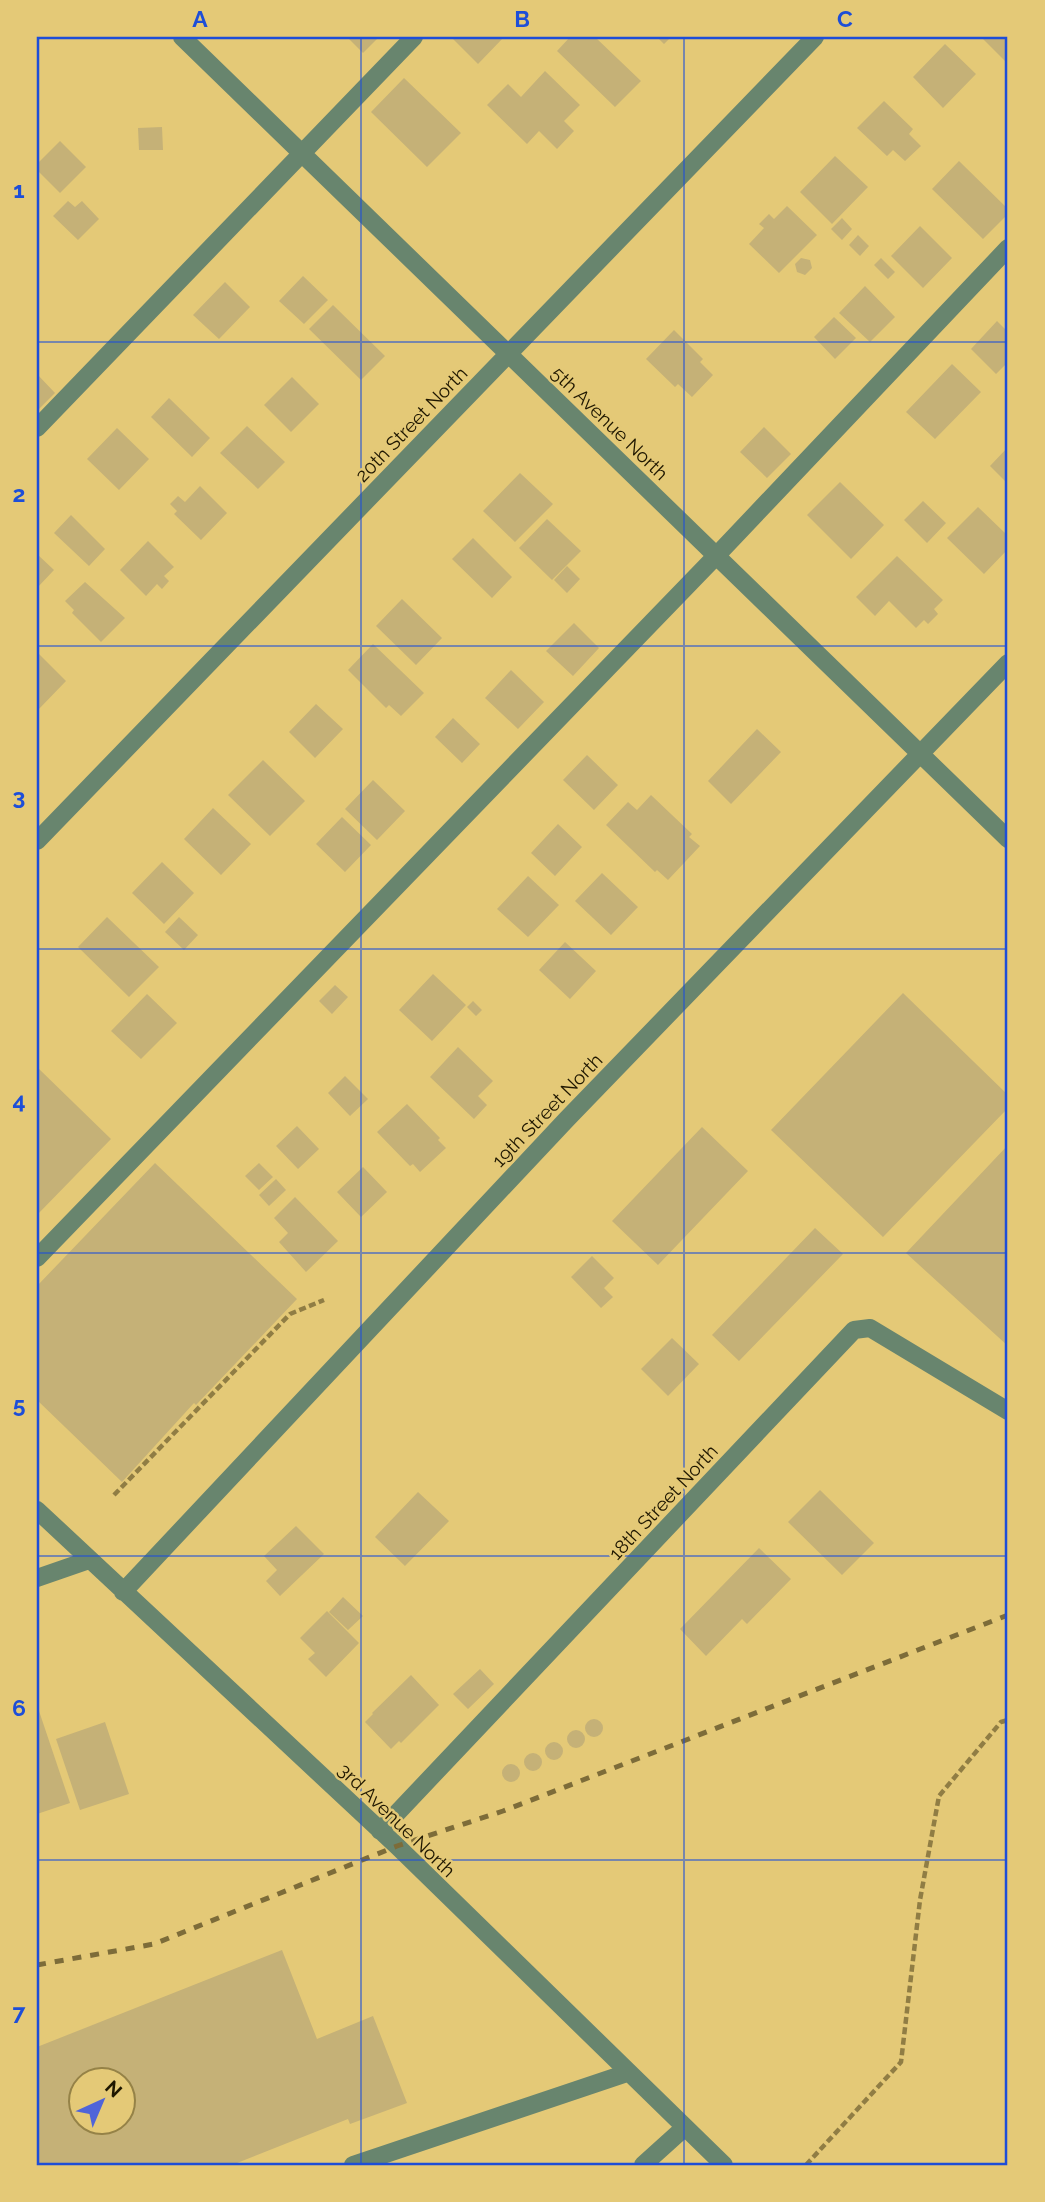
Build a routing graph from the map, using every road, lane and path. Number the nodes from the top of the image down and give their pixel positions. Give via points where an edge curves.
1 (182, 37) edge
2 (414, 37) edge
3 (815, 37) edge
4 (302, 153) junction
5 (1008, 248) edge
6 (508, 354) junction
7 (37, 428) edge
8 (717, 555) junction
9 (1008, 663) edge
10 (920, 754) junction
11 (1008, 839) edge
12 (37, 841) edge
13 (37, 1258) edge
14 (324, 1300) dead end
15 (1008, 1411) edge
16 (114, 1495) dead end
17 (37, 1510) edge
18 (89, 1560) junction
19 (37, 1578) edge
20 (123, 1592) junction
21 (1008, 1720) edge
22 (380, 1831) junction
23 (627, 2073) junction
24 (684, 2128) junction
25 (354, 2165) edge
26 (643, 2165) edge
27 (724, 2165) edge
28 (806, 2165) edge

1 - 4 street, 5th Avenue North
2 - 4 street
3 - 6 street, 20th Street North
4 - 6 street, 5th Avenue North
4 - 7 street
5 - 8 street
6 - 8 street, 5th Avenue North
6 - 12 street, 20th Street North
8 - 10 street, 5th Avenue North
8 - 13 street
9 - 10 street, 19th Street North
10 - 11 street, 5th Avenue North
10 - 20 street, 19th Street North via 567,1119
14 - 16 path via 290,1314
15 - 22 street, 18th Street North via 870,1328 854,1331
17 - 18 street, 3rd Avenue North
18 - 19 street
18 - 20 street, 3rd Avenue North
20 - 22 street, 3rd Avenue North
21 - 28 path via 1001,1722 939,1796 901,2062
22 - 23 street, 3rd Avenue North
23 - 24 street, 3rd Avenue North
23 - 25 street
24 - 26 street
24 - 27 street, 3rd Avenue North

